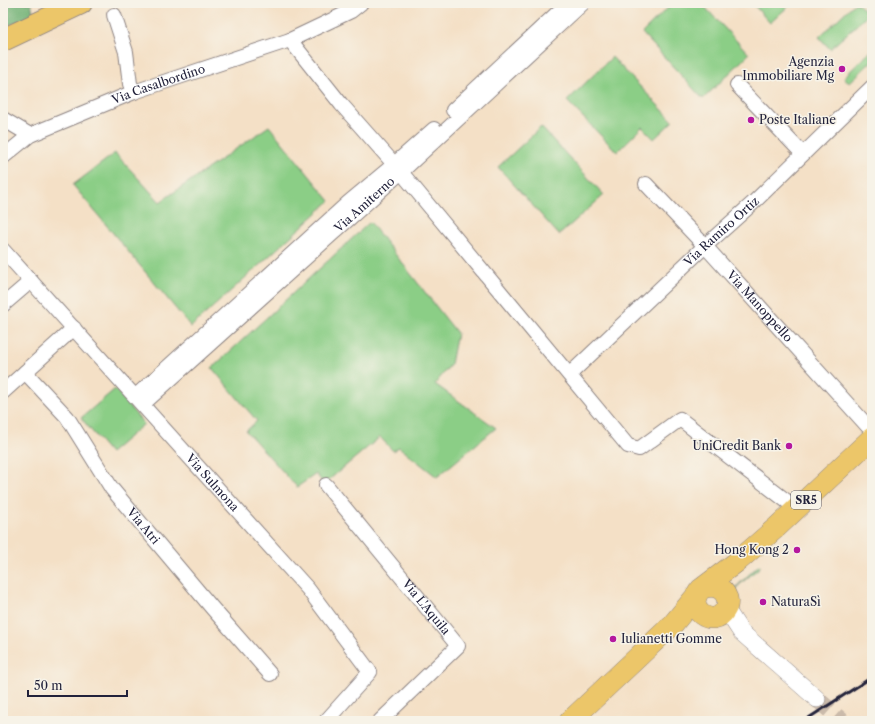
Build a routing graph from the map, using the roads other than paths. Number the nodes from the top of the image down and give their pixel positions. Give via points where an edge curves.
1 (81, 3) edge
2 (361, 3) edge
3 (568, 3) edge
4 (583, 3) edge
5 (114, 14) dead end
6 (3, 40) edge
7 (290, 40) junction
8 (738, 86) dead end
9 (872, 87) edge
10 (134, 92) junction
11 (3, 119) edge
12 (30, 135) junction
13 (803, 154) junction
14 (3, 157) edge
15 (398, 168) junction
16 (646, 184) dead end
17 (705, 246) junction
18 (3, 250) edge
19 (31, 281) junction
20 (3, 305) edge
21 (74, 328) junction
22 (25, 372) junction
23 (570, 374) junction
24 (3, 392) edge
25 (139, 400) junction
26 (872, 431) edge
27 (872, 438) edge
28 (326, 485) dead end
29 (796, 509) junction
30 (711, 603) junction
31 (270, 674) dead end
32 (817, 699) tunnel mouth
33 (326, 721) edge
34 (380, 721) edge
35 (570, 721) edge

1 - 6 highway
2 - 7 street, Via Casalbordino via 351,11
3 - 15 street, Via Amiterno
4 - 15 street, Via Amiterno
5 - 10 street via 126,52 130,84
7 - 10 street, Via Casalbordino
7 - 15 street via 341,104
8 - 13 street
9 - 13 street, Via Ramiro Ortiz
10 - 12 street, Via Casalbordino
11 - 12 street
12 - 14 street
13 - 17 street, Via Ramiro Ortiz
15 - 23 street
15 - 25 street, Via Amiterno via 348,203
16 - 17 street, Via Manoppello
17 - 23 street, Via Ramiro Ortiz
17 - 26 street, Via Manoppello
18 - 19 street, Via Sulmona
19 - 20 street
19 - 21 street, Via Sulmona
21 - 22 street
21 - 25 street, Via Sulmona
22 - 24 street
22 - 31 street, Via Atri via 67,418 112,489
23 - 29 street via 628,446 640,449 680,419
25 - 33 street, Via Sulmona via 308,589 370,672
27 - 29 main road, SR5
28 - 34 street, Via L'Aquila via 458,646
29 - 30 main road, SR5 via 738,562
30 - 32 street
30 - 35 main road, SR5 via 673,624

